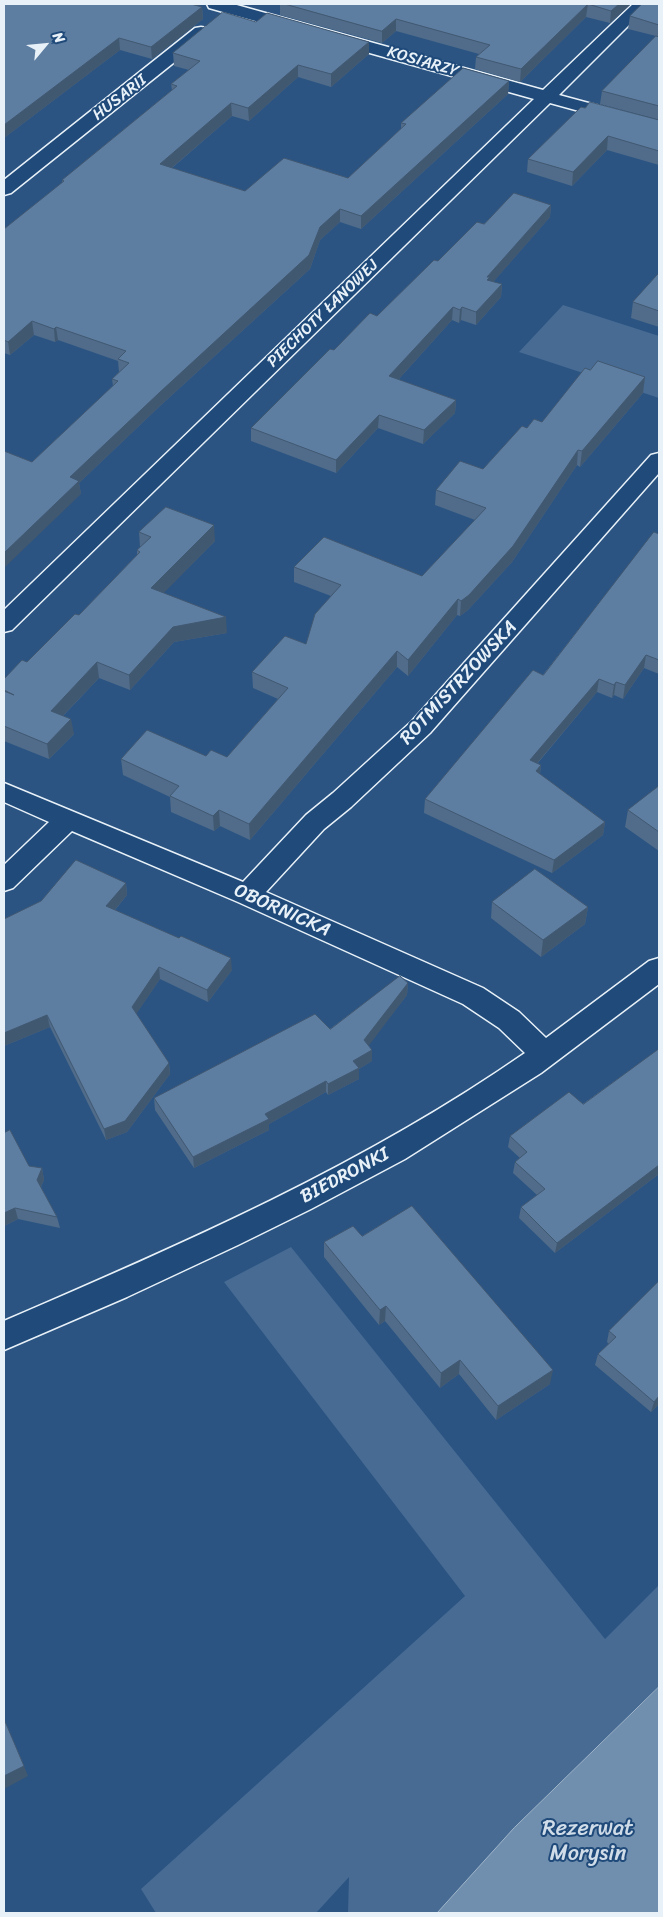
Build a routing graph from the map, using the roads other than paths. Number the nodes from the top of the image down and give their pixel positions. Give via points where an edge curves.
1 (642, 4) edge
2 (227, 5) edge
3 (546, 96) junction
4 (659, 128) edge
5 (4, 189) edge
6 (659, 460) edge
7 (4, 624) edge
8 (4, 792) edge
9 (68, 819) junction
10 (4, 882) edge
11 (248, 895) junction
12 (659, 969) edge
13 (544, 1054) junction
14 (4, 1336) edge

1 - 3 street, PIECHOTY ŁANOWEJ
2 - 3 street, KOSIARZY
2 - 5 street, HUSARII via 154,71
3 - 4 street, KOSIARZY
3 - 7 street, PIECHOTY ŁANOWEJ
6 - 11 street, ROTMISTRZOWSKA via 421,727 315,822
8 - 9 street, OBORNICKA
9 - 10 street
9 - 11 street, OBORNICKA
11 - 13 street, OBORNICKA via 473,996 509,1020
12 - 13 street, BIEDRONKI
13 - 14 street, BIEDRONKI via 403,1144 301,1200 155,1270

